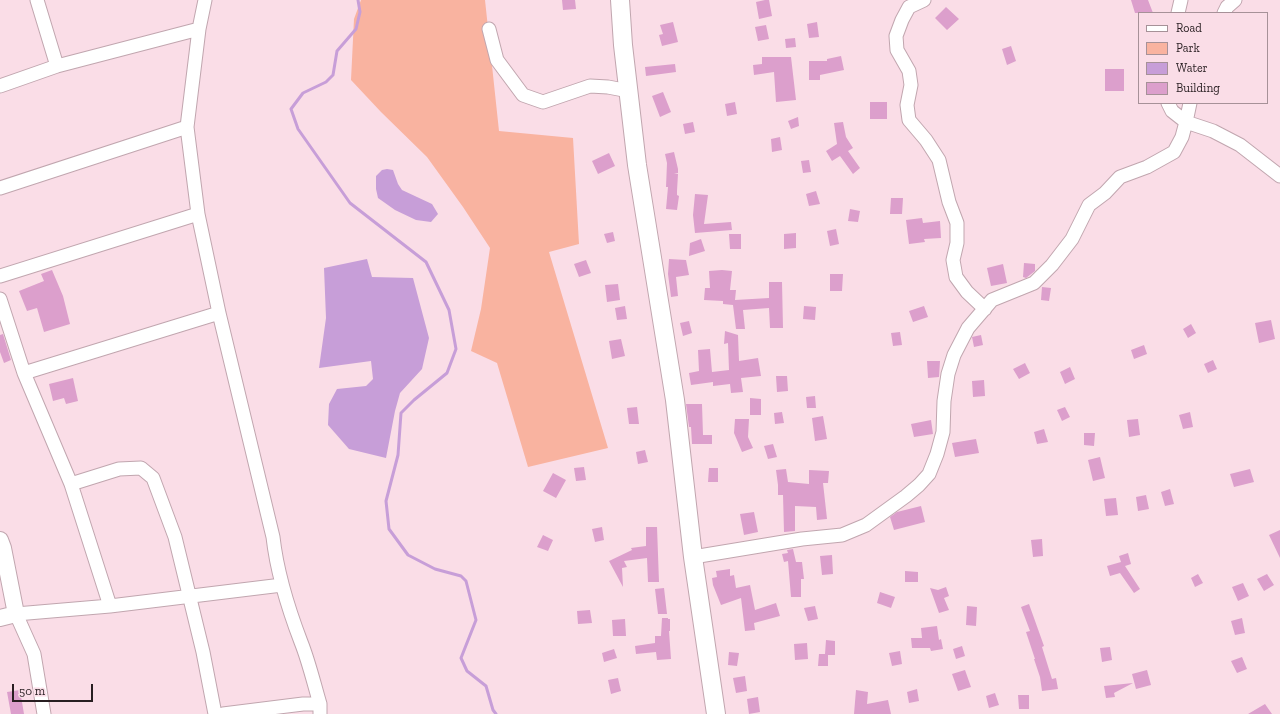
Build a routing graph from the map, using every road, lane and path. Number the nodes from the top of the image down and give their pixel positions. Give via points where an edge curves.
1 (36, 0) edge
2 (205, 0) edge
3 (620, 0) edge
4 (924, 0) edge
5 (1180, 0) edge
6 (1235, 0) edge
7 (1178, 12) edge
8 (1224, 12) edge
9 (199, 28) junction
10 (489, 29) dead end
11 (57, 66) junction
12 (0, 86) edge
13 (629, 91) junction
14 (1168, 104) edge
15 (1190, 104) edge
16 (1186, 122) junction
17 (187, 128) junction
18 (1280, 176) edge
19 (0, 188) edge
20 (198, 214) junction
21 (0, 276) edge
22 (0, 300) edge
23 (985, 308) junction
24 (219, 314) junction
25 (24, 373) junction
26 (71, 484) junction
27 (0, 540) edge
28 (693, 557) junction
29 (282, 585) junction
30 (189, 597) junction
31 (110, 606) junction
32 (16, 614) junction
33 (0, 618) edge
34 (320, 709) edge
35 (44, 714) edge
36 (215, 714) edge
37 (223, 714) edge
38 (716, 714) edge

1 - 11 street
2 - 9 street
3 - 13 main road
4 - 23 street via 909,7 896,36 897,50 909,70 911,85 906,106 909,120 939,160 957,224 957,243 953,260 956,277
5 - 7 street
6 - 8 street
9 - 11 street
9 - 17 street
10 - 13 street via 497,60 523,96 543,102 590,86
11 - 12 street
13 - 28 main road via 637,165 674,400
14 - 16 street via 1172,112
15 - 16 street
16 - 18 street via 1213,131 1240,145
16 - 23 street via 1174,152 1147,167 1120,177 1089,205 1072,239 1034,283 992,300
17 - 19 street
17 - 20 street
20 - 21 street
20 - 24 street
22 - 25 street
23 - 28 street via 968,328 954,355 944,401 943,432 929,474 919,485 866,525 842,535
24 - 25 street
24 - 29 street via 273,537 275,559
25 - 26 street
26 - 30 street via 119,469 141,468 153,478 175,537
26 - 31 street
27 - 32 street
28 - 38 main road
29 - 30 street
29 - 34 street via 302,643
30 - 31 street
30 - 36 street
31 - 32 street
32 - 33 street
32 - 35 street via 34,654
34 - 37 street via 303,704

